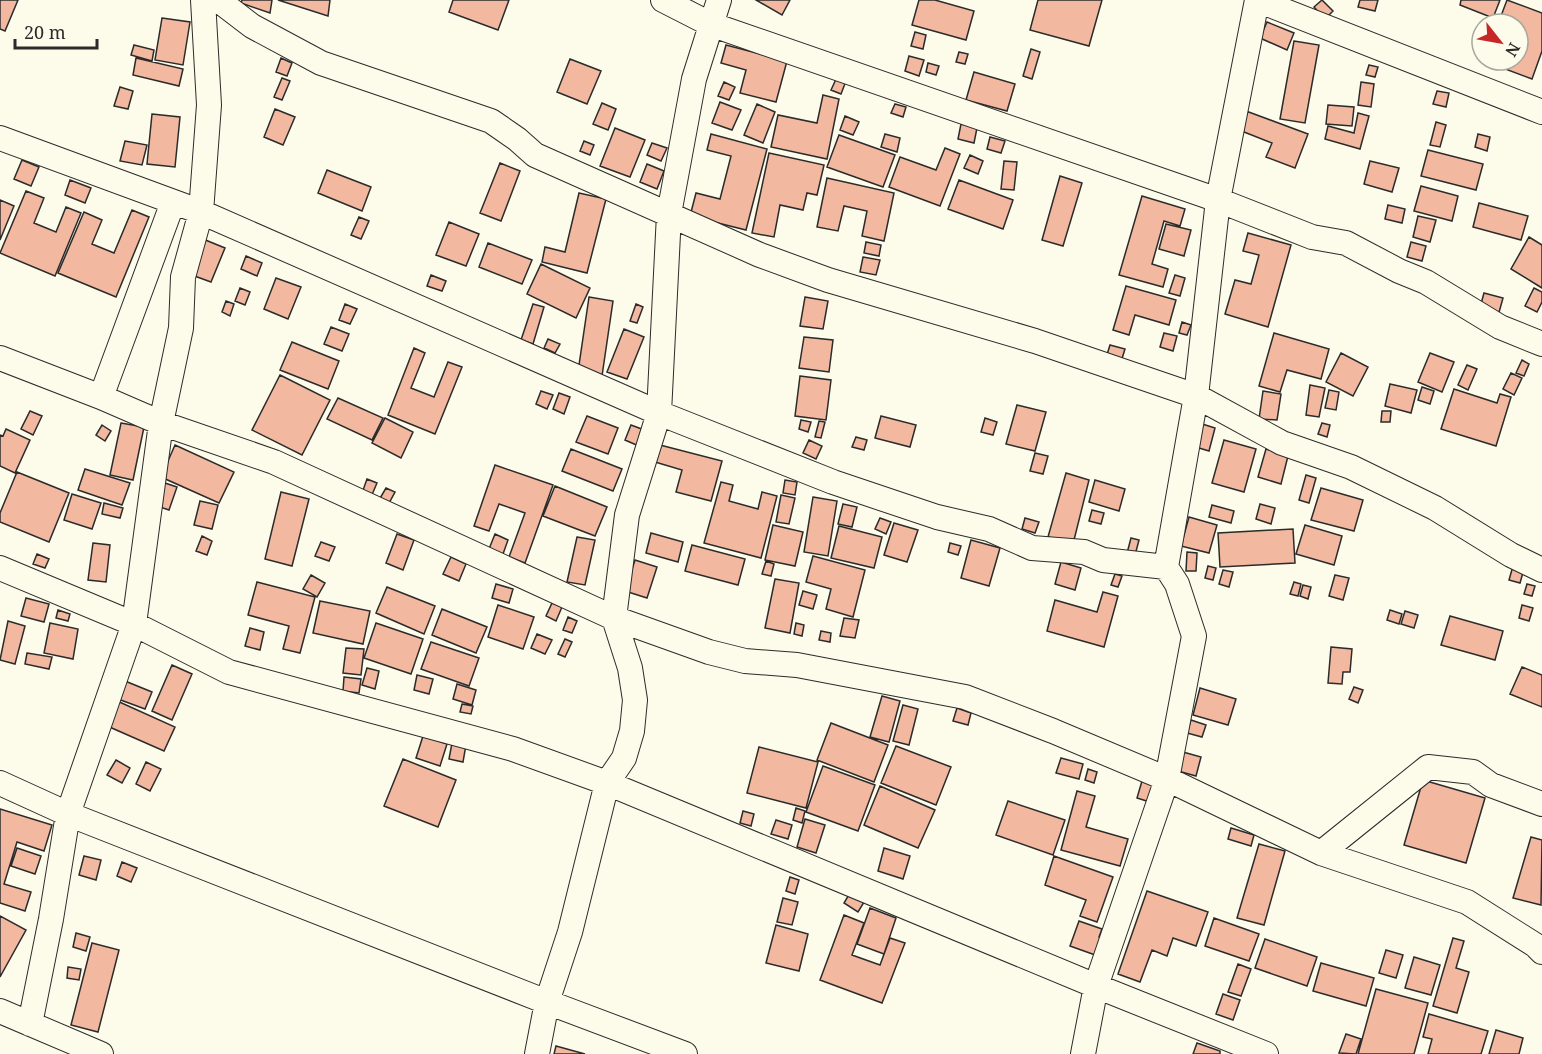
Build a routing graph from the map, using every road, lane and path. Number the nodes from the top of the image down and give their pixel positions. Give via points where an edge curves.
1 (203, 0) edge
2 (218, 0) edge
3 (663, 0) edge
4 (719, 0) edge
5 (1257, 0) edge
6 (710, 24) junction
7 (1542, 112) edge
8 (0, 138) edge
9 (1218, 200) junction
10 (173, 202) junction
11 (201, 212) junction
12 (669, 214) junction
13 (1542, 344) edge
14 (0, 358) edge
15 (1196, 396) junction
16 (101, 397) junction
17 (659, 413) junction
18 (160, 423) junction
19 (1166, 567) junction
20 (0, 568) edge
21 (1542, 570) edge
22 (614, 618) junction
23 (134, 624) junction
24 (1167, 779) junction
25 (0, 783) edge
26 (608, 783) junction
27 (1542, 804) edge
28 (68, 814) junction
29 (1321, 853) junction
30 (1542, 952) edge
31 (1096, 986) junction
32 (547, 1002) junction
33 (0, 1011) edge
34 (30, 1024) junction
35 (101, 1054) edge
36 (537, 1054) edge
37 (685, 1054) edge
38 (1083, 1054) edge
39 (1266, 1054) edge

1 - 11 street via 209,105
2 - 12 street via 252,26 321,63 491,121 535,155
3 - 6 street
4 - 6 street
5 - 7 street
5 - 9 street
6 - 9 street
6 - 12 street via 694,79
8 - 10 street
9 - 13 street via 1312,237 1346,243 1426,282 1500,327
9 - 15 street
10 - 11 street
10 - 16 street
11 - 17 street
11 - 18 street via 183,277 181,328
12 - 15 street via 828,280 1035,341
12 - 17 street
14 - 16 street
15 - 19 street
15 - 21 street via 1282,443 1351,467 1435,508
16 - 18 street
17 - 19 street via 833,482 988,529 1032,548 1084,552 1102,560
17 - 22 street via 627,515
18 - 22 street via 274,462
18 - 23 street
19 - 24 street via 1177,585 1194,636
20 - 23 street
22 - 24 street via 745,661 797,664 965,697
22 - 26 street via 630,668 635,700 624,758
23 - 26 street via 229,672 513,749
23 - 28 street
24 - 29 street
24 - 31 street
25 - 28 street
26 - 31 street
26 - 32 street via 570,932
27 - 29 street via 1491,785 1473,772 1428,767
28 - 32 street
28 - 34 street
29 - 30 street via 1467,902
31 - 38 street
31 - 39 street
32 - 36 street
32 - 37 street
33 - 34 street
34 - 35 street

